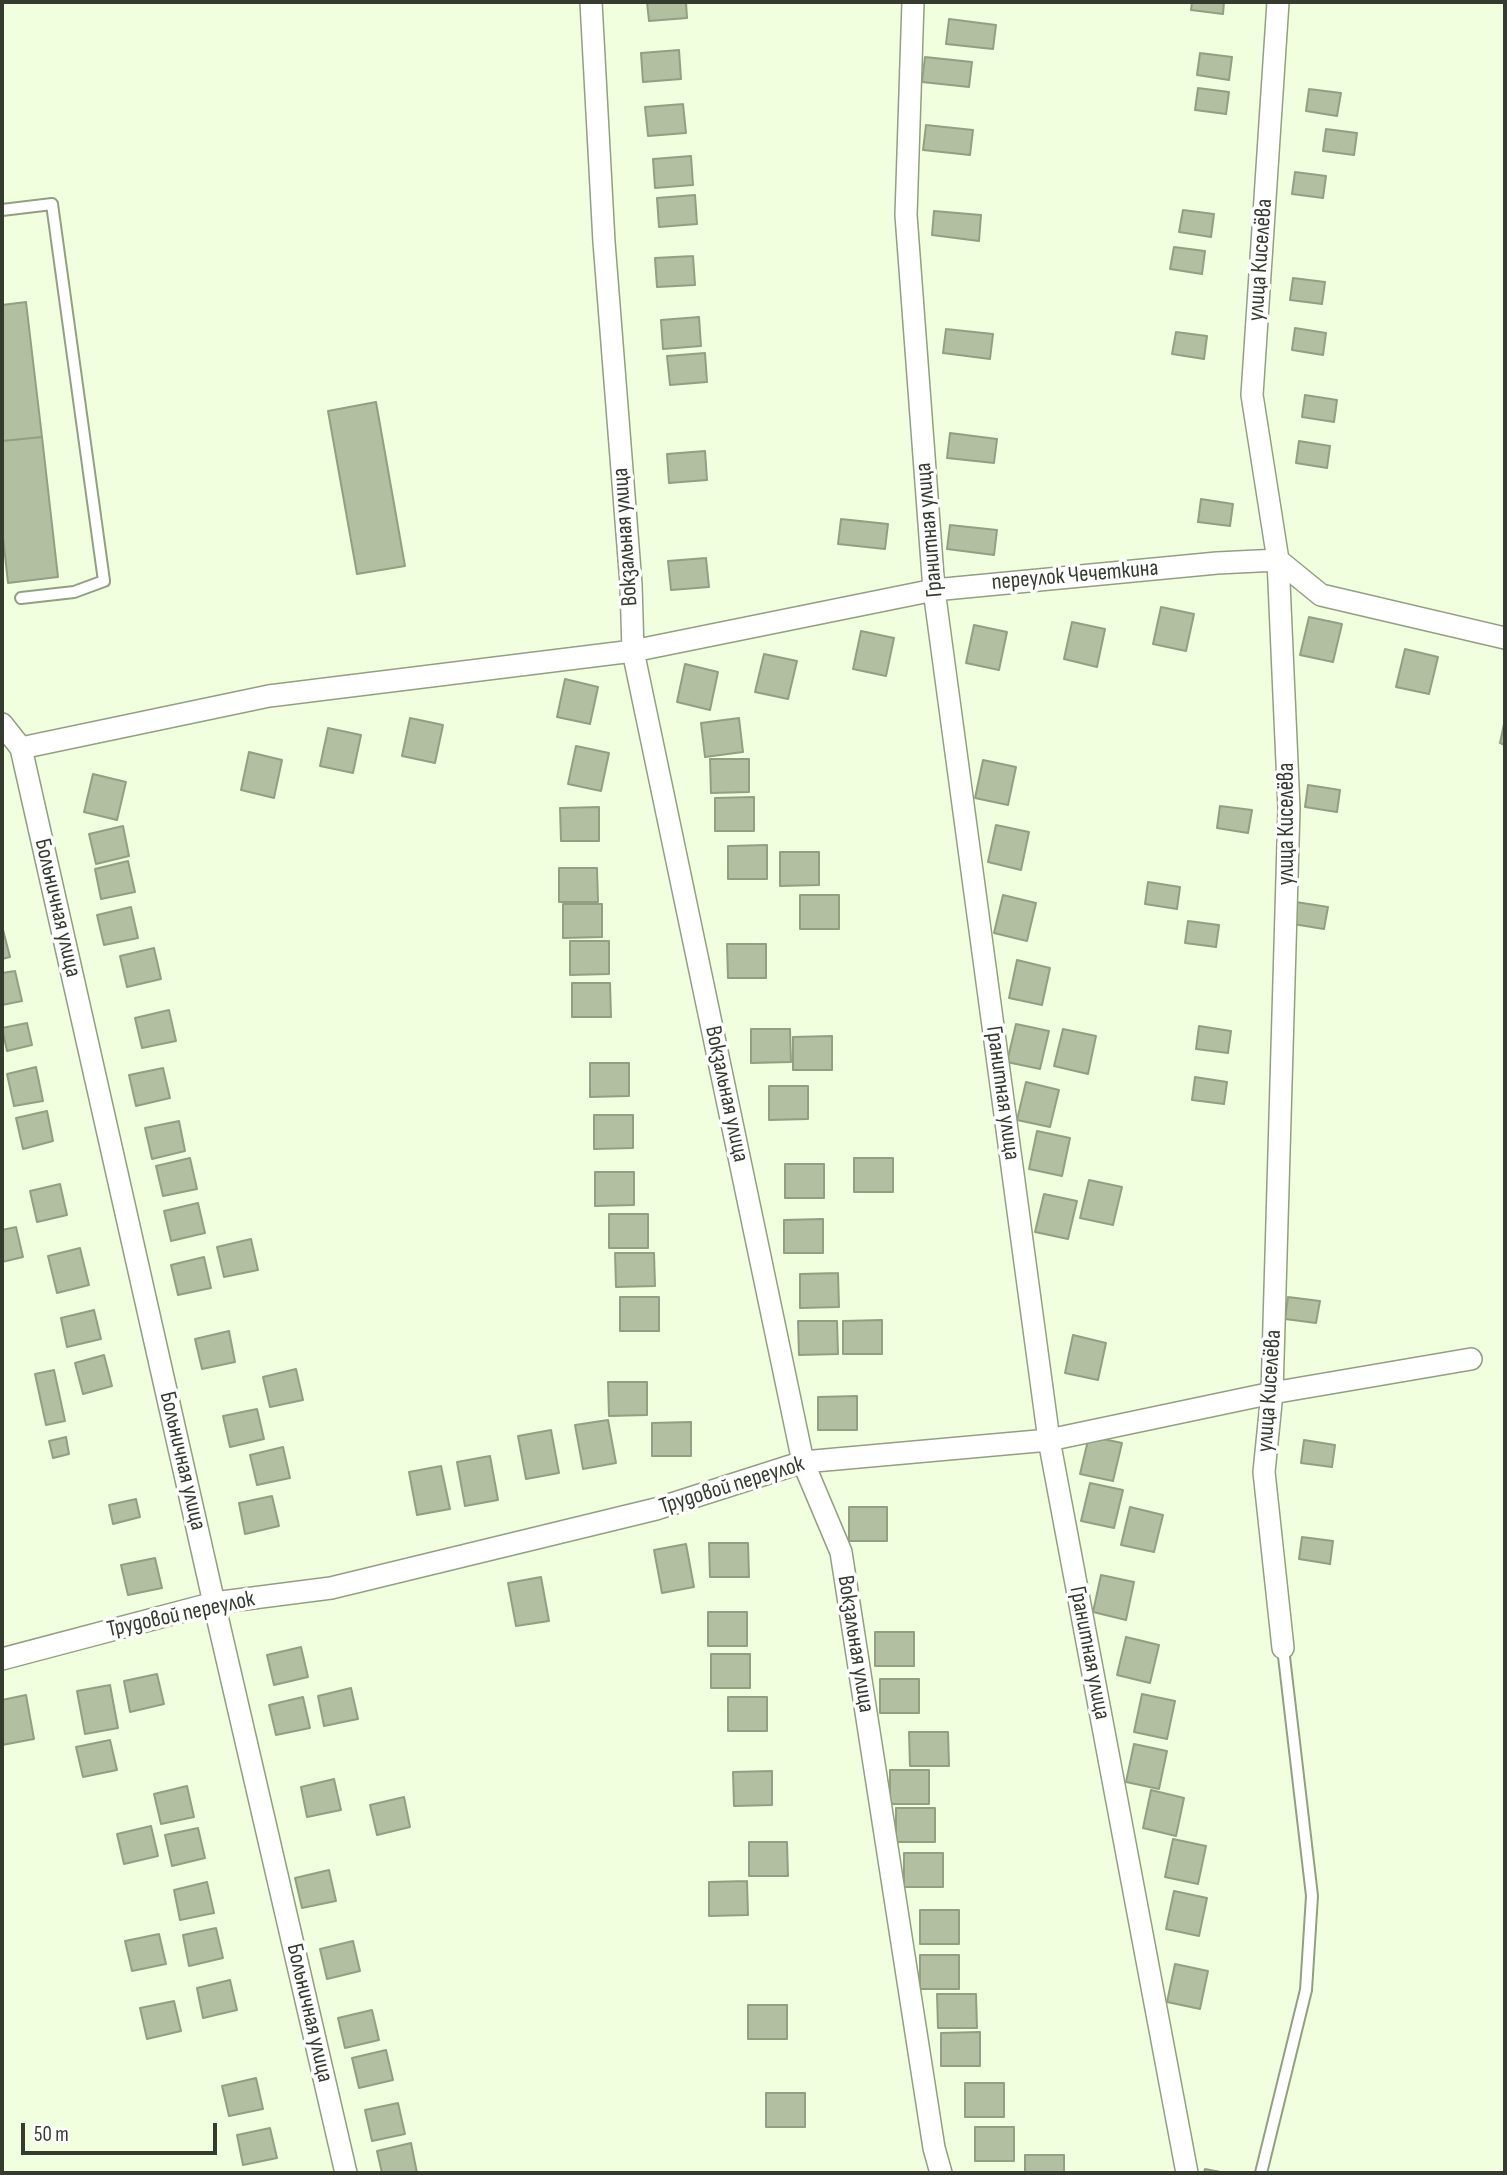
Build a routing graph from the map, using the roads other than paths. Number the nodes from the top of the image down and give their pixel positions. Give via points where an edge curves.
1 (591, 2) edge
2 (913, 2) edge
3 (1278, 2) edge
4 (2, 210) edge
5 (1278, 560) junction
6 (934, 590) junction
7 (21, 598) dead end
8 (1505, 638) edge
9 (633, 651) junction
10 (2, 724) edge
11 (21, 748) junction
12 (1471, 1359) dead end
13 (1272, 1394) junction
14 (1049, 1440) junction
15 (803, 1462) junction
16 (214, 1603) junction
17 (1283, 1648) joint
18 (2, 1658) edge
19 (346, 2173) edge
20 (941, 2173) edge
21 (1187, 2173) edge
22 (1261, 2173) edge

1 - 9 street, Вокзальная улица
2 - 6 street, Гранитная улица via 906,215
3 - 5 street, улица Киселёва via 1252,395
4 - 7 lane via 52,204 104,580 74,592
5 - 6 street, переулок Чечеткина
5 - 8 street via 1321,595
5 - 13 street, улица Киселёва via 1289,808
6 - 9 street, переулок Чечеткина
6 - 14 street, Гранитная улица
9 - 11 street, переулок Чечеткина via 269,696
9 - 15 street, Вокзальная улица
10 - 11 street
11 - 16 street, Больничная улица
12 - 13 street, Трудовой переулок
13 - 14 street, Трудовой переулок
13 - 17 street, улица Киселёва via 1264,1472
14 - 15 street, Трудовой переулок
14 - 21 street, Гранитная улица
15 - 16 street, Трудовой переулок via 656,1509 331,1588
15 - 20 street, Вокзальная улица via 841,1552
16 - 18 street, Трудовой переулок
16 - 19 street, Больничная улица
17 - 22 lane via 1312,1896 1306,1990

